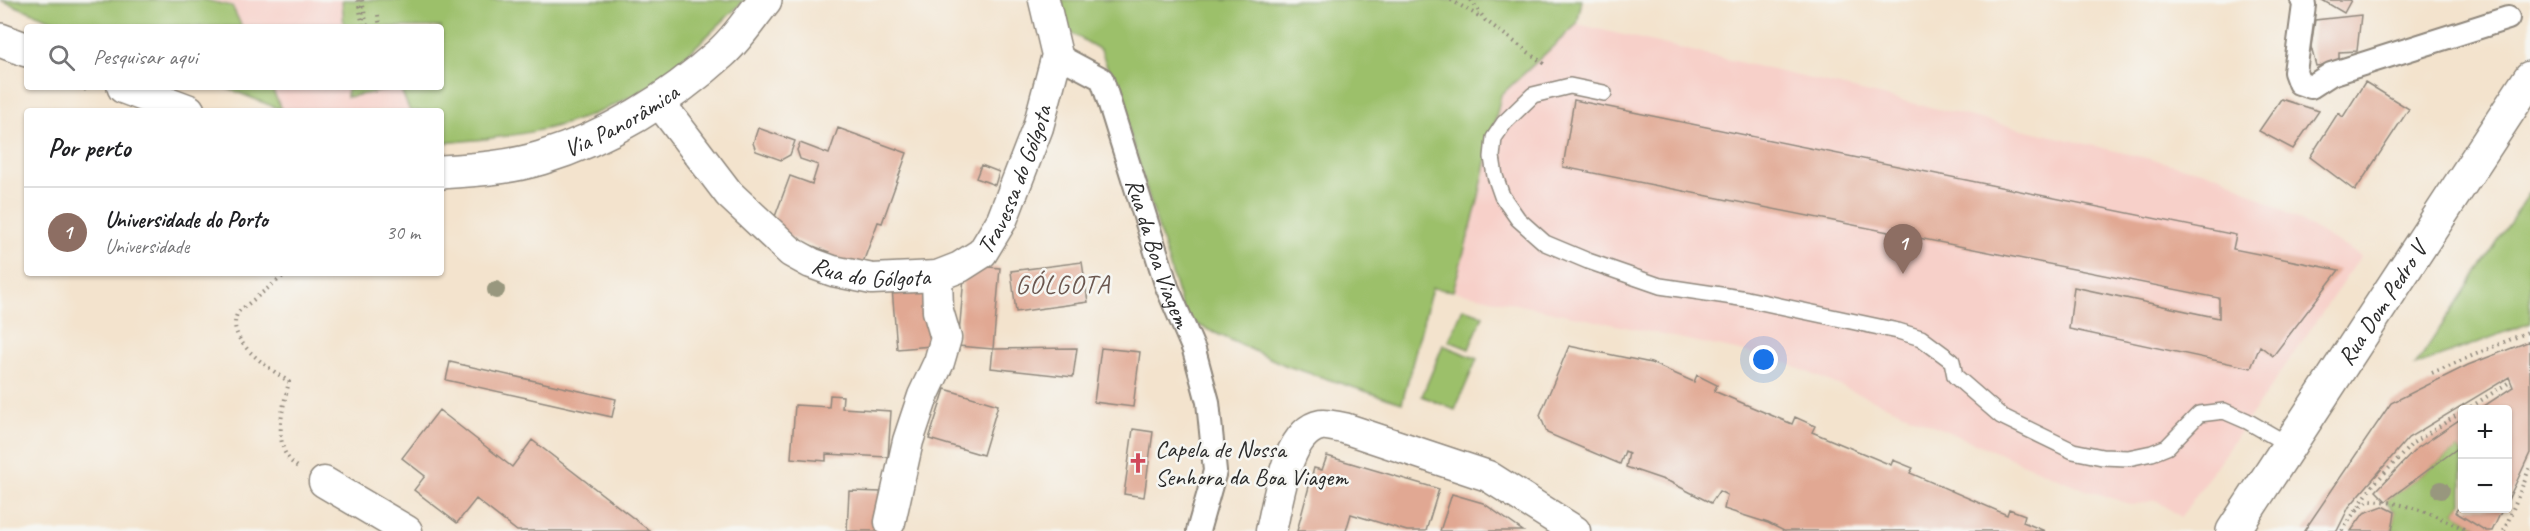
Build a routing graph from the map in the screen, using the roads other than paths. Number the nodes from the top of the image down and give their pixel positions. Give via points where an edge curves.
1 (765, 0) edge
2 (1044, 0) edge
3 (2302, 0) edge
4 (2508, 18) dead end
5 (0, 40) edge
6 (24, 49) edge
7 (1057, 55) junction
8 (2530, 78) edge
9 (132, 90) edge
10 (1604, 93) dead end
11 (659, 102) junction
12 (180, 108) edge
13 (444, 172) edge
14 (937, 276) junction
15 (2289, 446) junction
16 (324, 482) road end
17 (890, 522) dead end
18 (407, 531) edge
19 (1198, 531) edge
20 (1271, 531) edge
21 (1575, 531) edge
22 (2233, 531) edge

1 - 11 main road, Via Panorâmica via 722,52
2 - 7 street
3 - 4 street via 2295,72 2299,83 2310,87 2331,74
5 - 6 main road
7 - 14 street, Travessa do Gólgota via 1038,127 1002,220 982,253
7 - 19 street, Rua da Boa Viagem via 1102,79 1167,287 1194,350 1208,402 1215,471
8 - 15 main road, Rua Dom Pedro V
9 - 12 main road
10 - 15 lane via 1570,86 1533,95 1494,138 1492,157 1502,196 1518,219 1545,243 1660,286 1747,299 1921,338 1952,361 1955,376 2001,416 2073,451 2128,458 2152,453 2168,447 2199,414 2224,411
11 - 13 main road, Via Panorâmica via 604,133 540,158 492,168
11 - 14 street, Rua do Gólgota via 729,194 791,252 833,271 872,279
14 - 17 street, Rua do Gólgota via 938,311 946,338 908,441
15 - 22 main road, Rua Dom Pedro V
16 - 18 street
20 - 21 street via 1292,450 1311,429 1322,425 1344,428 1488,476

